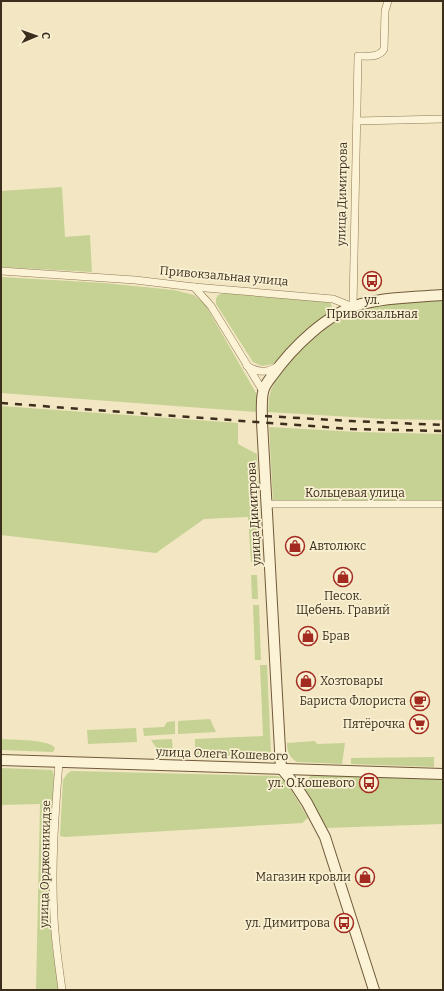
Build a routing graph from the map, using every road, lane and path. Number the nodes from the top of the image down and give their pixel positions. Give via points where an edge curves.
1 (388, 1) edge
2 (443, 119) edge
3 (357, 121) junction
4 (1, 271) edge
5 (194, 287) junction
6 (443, 295) edge
7 (353, 307) junction
8 (280, 365) junction
9 (247, 366) junction
10 (263, 391) junction
11 (266, 504) junction
12 (443, 504) edge
13 (1, 760) edge
14 (59, 762) junction
15 (281, 768) junction
16 (443, 774) edge
17 (62, 990) edge
18 (374, 990) edge

1 - 3 street, улица Димитрова via 382,53 377,56 358,56
2 - 3 street
3 - 7 street, улица Димитрова
4 - 5 street, Привокзальная улица via 128,279
5 - 7 street, Привокзальная улица via 333,298
5 - 9 street via 211,306
6 - 7 main road via 394,298
7 - 8 main road via 309,335
8 - 9 street via 263,372
8 - 10 main road
9 - 10 street
10 - 11 main road, улица Димитрова
11 - 12 street, Кольцевая улица
11 - 15 main road, улица Димитрова
13 - 14 main road, улица Олега Кошевого
14 - 15 main road, улица Олега Кошевого
14 - 17 street, улица Орджоникидзе via 53,887 56,951
15 - 16 main road, улица Олега Кошевого
15 - 18 main road via 308,803 325,837

